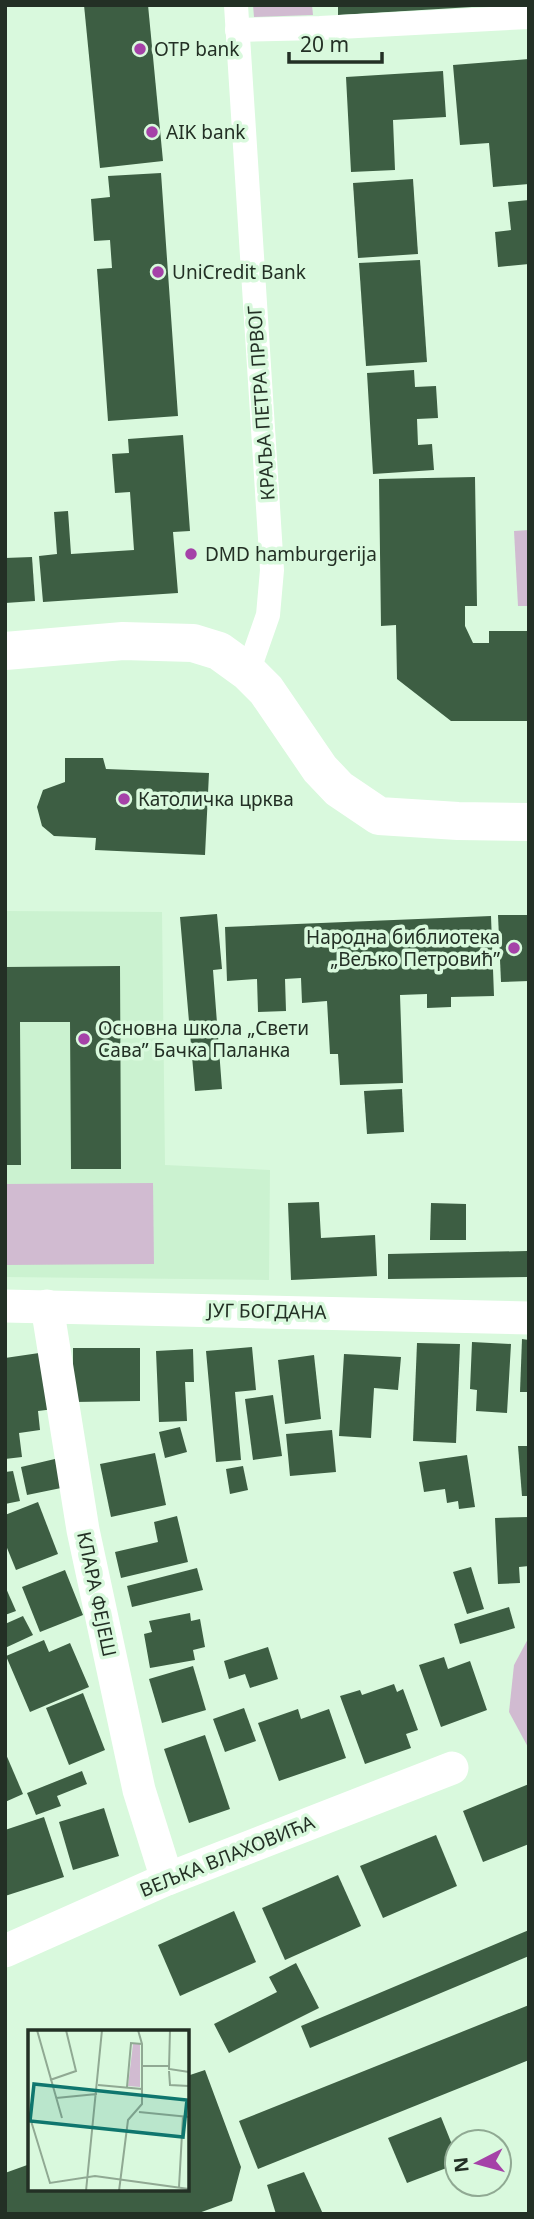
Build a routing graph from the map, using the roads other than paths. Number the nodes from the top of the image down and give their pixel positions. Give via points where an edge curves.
1 (236, 5) edge
2 (529, 17) edge
3 (237, 30) junction
4 (5, 651) edge
5 (248, 672) junction
6 (529, 822) edge
7 (5, 1306) edge
8 (47, 1306) junction
9 (529, 1318) edge
10 (452, 1768) dead end
11 (167, 1879) junction
12 (5, 1951) edge

1 - 3 street, КРАЉА ПЕТРА ПРВОГ
2 - 3 street
3 - 5 street, КРАЉА ПЕТРА ПРВОГ via 272,570 268,615
4 - 5 street via 123,640 193,643 219,651
5 - 6 street via 267,690 320,769 339,789 379,816
7 - 8 street, ЈУГ БОГДАНА
8 - 9 street, ЈУГ БОГДАНА
8 - 11 street, КЛАРА ФЕЈЕШ via 83,1530 139,1790
10 - 11 street, ВЕЉКА ВЛАХОВИЋА
11 - 12 street, ВЕЉКА ВЛАХОВИЋА

